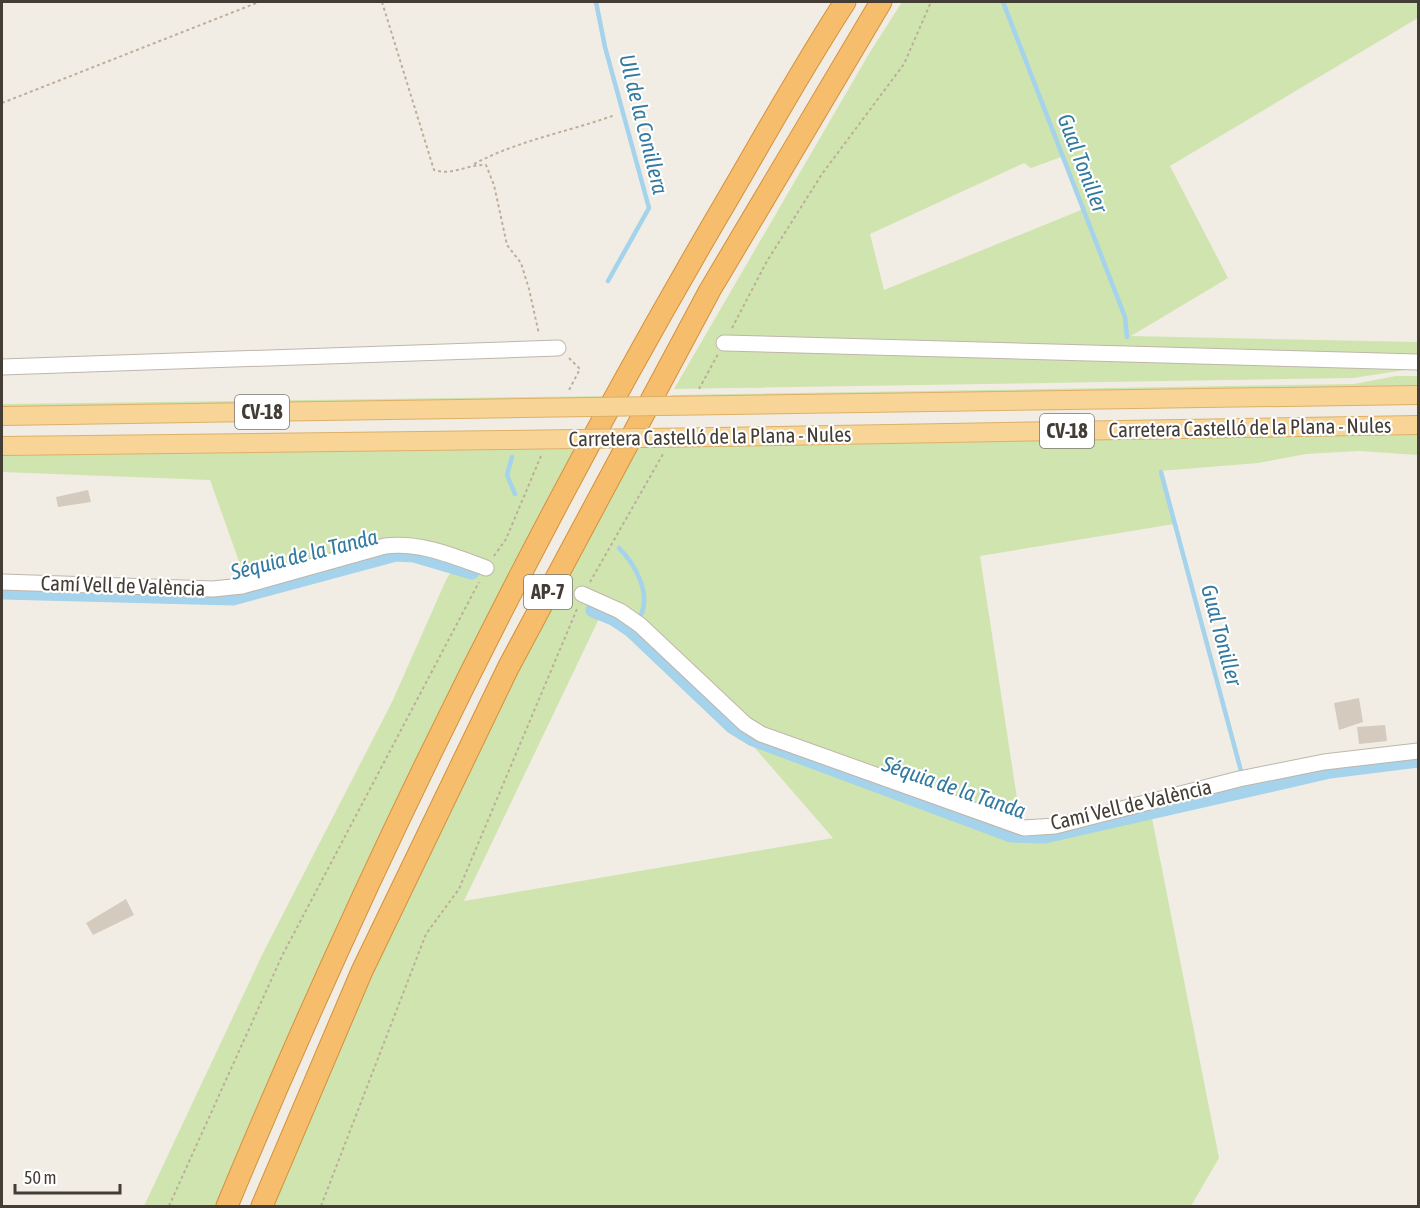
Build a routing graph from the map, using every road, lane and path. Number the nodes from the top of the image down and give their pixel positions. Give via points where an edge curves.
1 (259, 2) edge
2 (382, 2) edge
3 (844, 2) edge
4 (881, 2) edge
5 (2, 103) edge
6 (615, 116) dead end
7 (473, 164) junction
8 (724, 343) dead end
9 (551, 348) joint
10 (1419, 362) edge
11 (2, 367) edge
12 (1419, 395) edge
13 (2, 416) edge
14 (1419, 424) edge
15 (2, 446) edge
16 (486, 568) joint
17 (2, 582) edge
18 (582, 594) dead end
19 (1419, 752) edge
20 (169, 1206) edge
21 (227, 1206) edge
22 (262, 1206) edge

1 - 5 path
2 - 7 path via 434,170 447,174
3 - 21 highway, AP-7 via 583,454 481,649 337,952
4 - 22 highway, AP-7 via 710,290 508,668 362,970
6 - 7 path via 532,139
7 - 9 path via 486,165 507,245 521,262
8 - 10 street
9 - 11 street
12 - 13 main road, Carretera Castelló de la Plana - Nules / CV-18, bridge
14 - 15 main road, Carretera Castelló de la Plana - Nules / CV-18, bridge
16 - 17 street, Camí Vell de València via 406,544 385,546 242,586 213,589
16 - 20 path via 282,956
18 - 19 street, Camí Vell de València via 640,625 745,724 761,734 1024,828 1055,826 1239,779 1324,762

